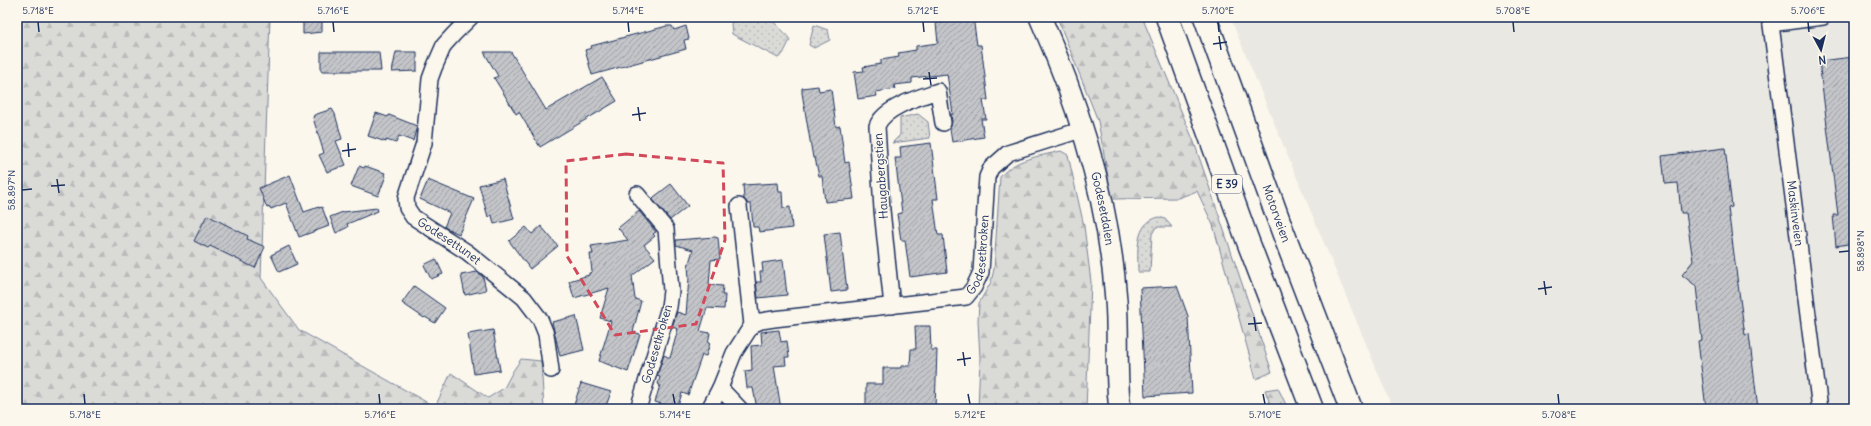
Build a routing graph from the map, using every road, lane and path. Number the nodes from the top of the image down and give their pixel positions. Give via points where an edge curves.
1 (471, 17) edge
2 (1040, 17) edge
3 (1167, 17) edge
4 (1205, 17) edge
5 (1822, 17) edge
6 (1770, 20) edge
7 (943, 123) dead end
8 (1084, 129) junction
9 (637, 194) dead end
10 (740, 206) dead end
11 (892, 306) junction
12 (752, 325) junction
13 (551, 370) dead end
14 (720, 388) junction
15 (638, 409) edge
16 (709, 409) edge
17 (740, 409) edge
18 (1120, 409) edge
19 (1312, 409) edge
20 (1351, 409) edge
21 (1820, 409) edge

1 - 13 street, Godesettunet via 444,45 434,68 424,143 406,198 408,208 413,217 467,252 524,298 540,319 546,334
2 - 8 main road, Godesetdalen
3 - 19 highway, E 39 via 1288,351
4 - 20 highway, Motorveien via 1257,163
5 - 6 street
6 - 21 street, Maskinveien
7 - 11 street, Haugabergstien via 938,92 886,113 877,126
8 - 11 street, Godesetkroken via 1008,153 990,168 981,272 966,297
8 - 18 main road, Godesetdalen via 1102,199 1112,259
9 - 15 street, Godesetkroken via 666,229 671,291 669,307
10 - 12 street
11 - 12 street, Godesetkroken via 774,318
12 - 14 street via 734,353
14 - 16 street
14 - 17 street

